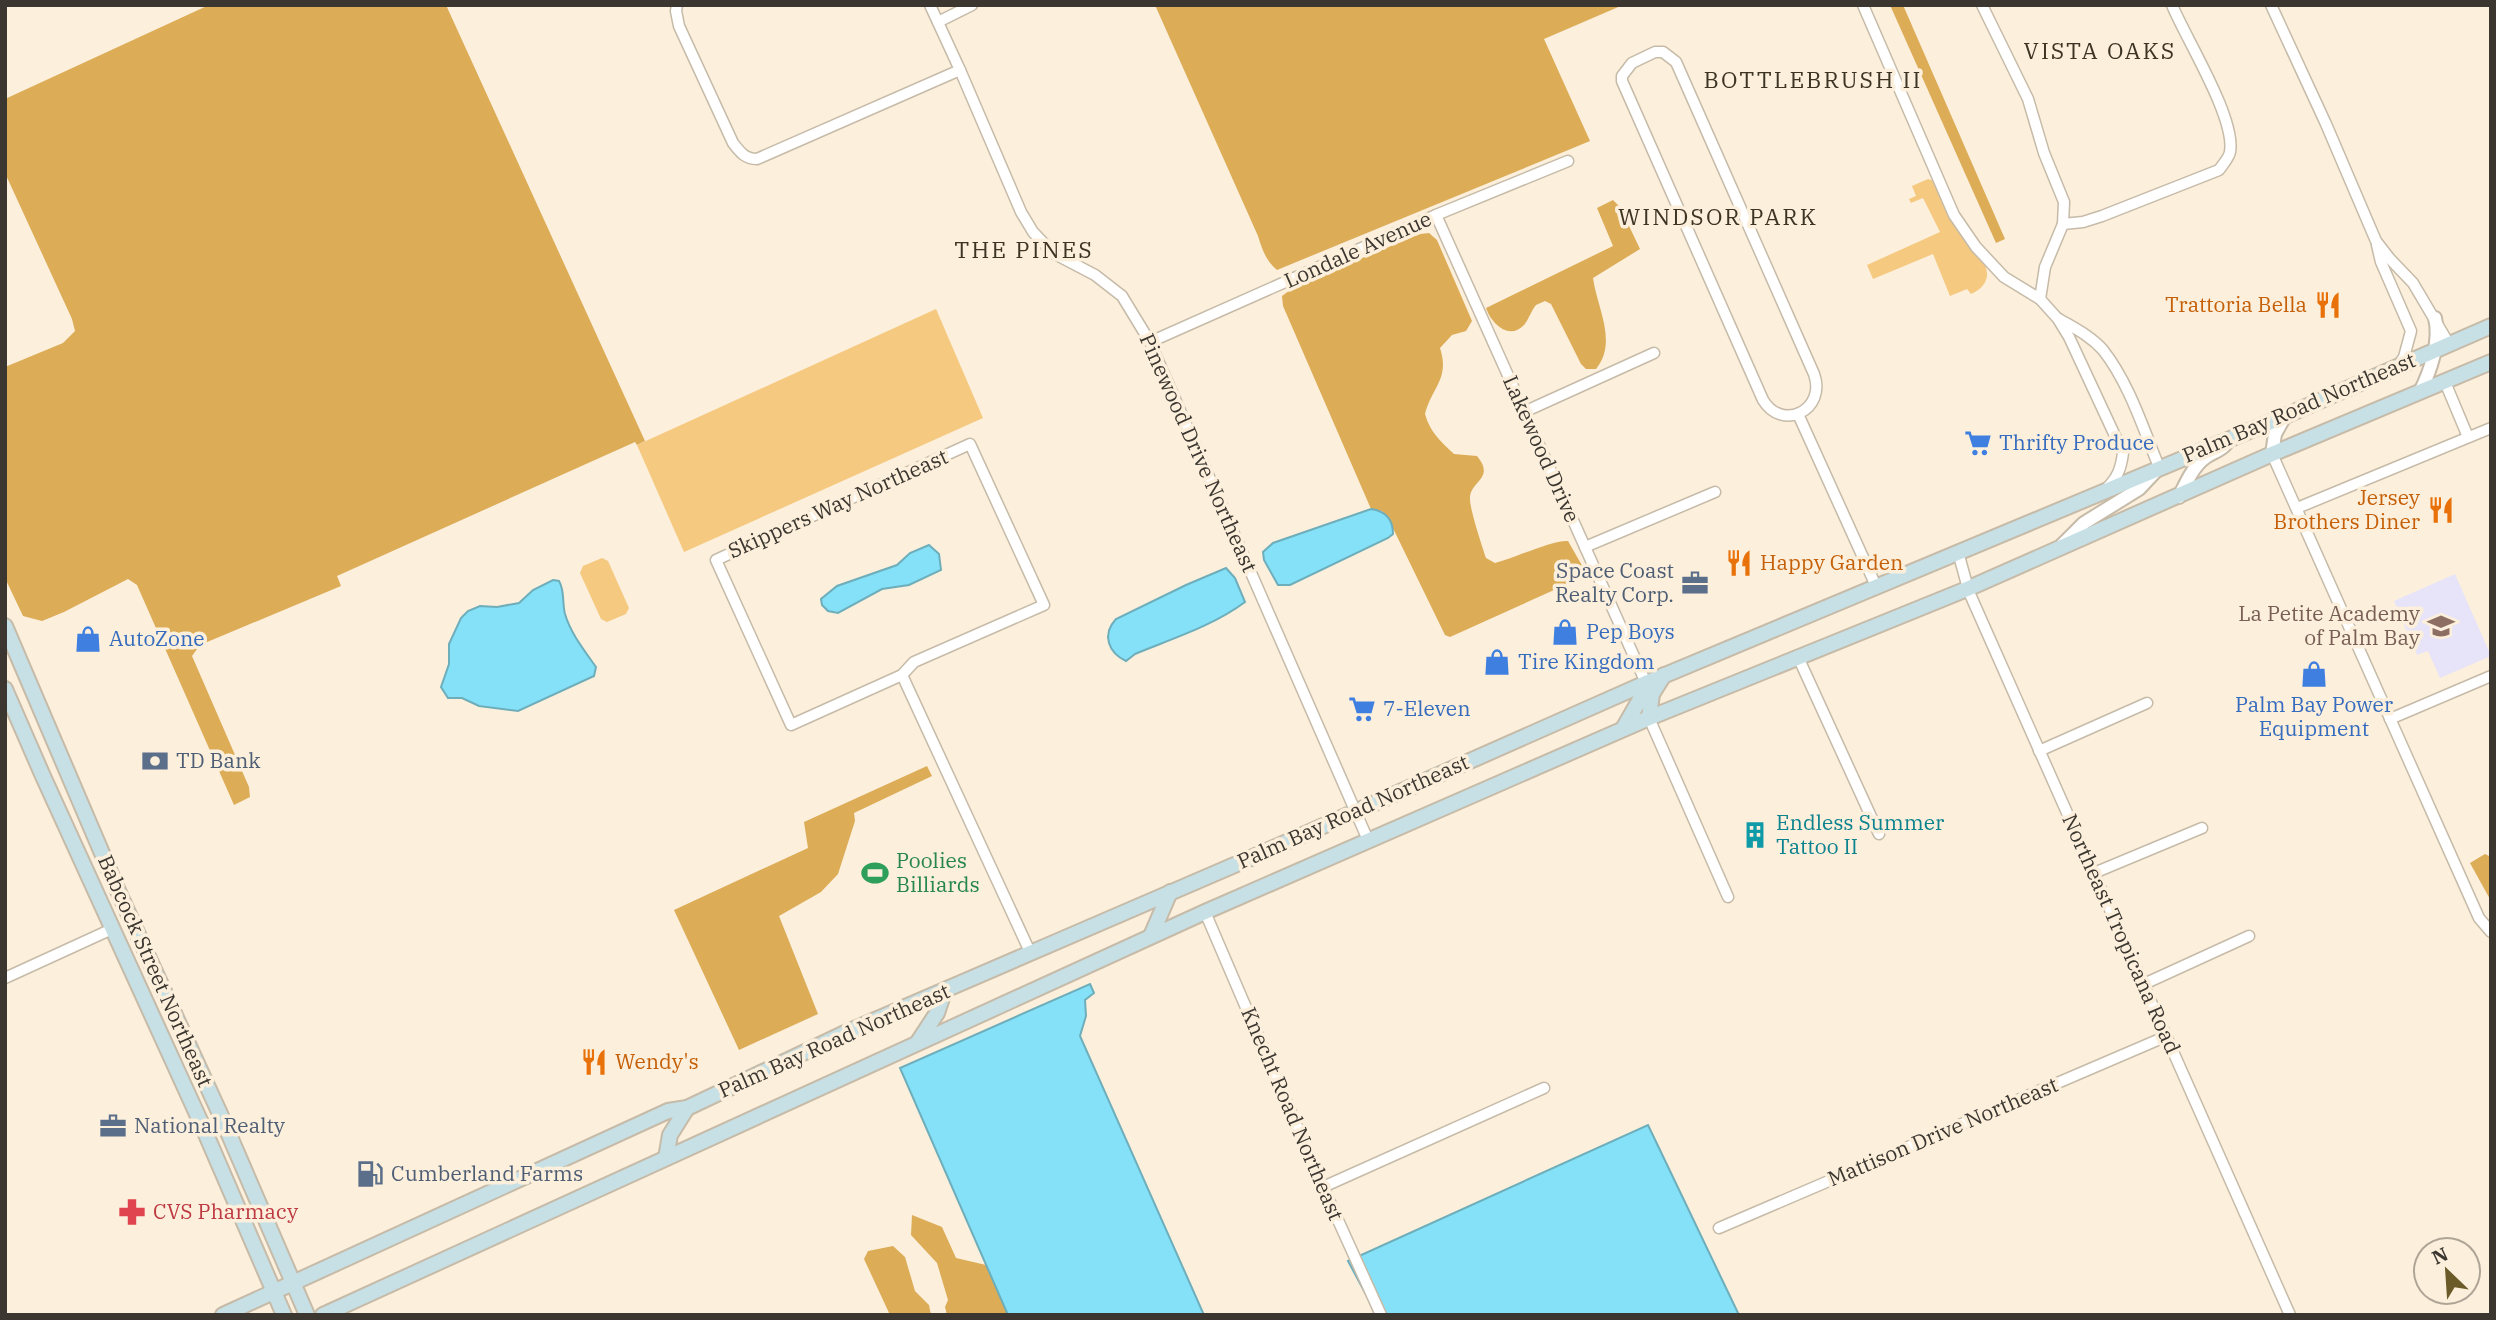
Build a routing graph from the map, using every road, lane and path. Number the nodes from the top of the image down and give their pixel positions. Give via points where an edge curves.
1 (677, 5) edge
2 (930, 5) edge
3 (972, 5) edge
4 (1864, 5) edge
5 (1982, 5) edge
6 (2172, 5) edge
7 (2271, 5) edge
8 (938, 22) junction
9 (960, 70) junction
10 (1568, 161) dead end
11 (1436, 215) junction
12 (2063, 224) junction
13 (2376, 241) junction
14 (2040, 299) junction
15 (2435, 318) junction
16 (2058, 319) junction
17 (2491, 326) edge
18 (1150, 342) junction
19 (2449, 344) junction
20 (2433, 351) junction
21 (1654, 353) dead end
22 (2491, 362) edge
23 (2396, 367) junction
24 (2445, 382) junction
25 (2420, 392) junction
26 (1524, 412) junction
27 (1798, 414) junction
28 (2286, 416) junction
29 (2491, 428) edge
30 (2234, 437) junction
31 (2468, 437) junction
32 (2272, 453) junction
33 (2159, 467) junction
34 (2103, 491) junction
35 (1715, 492) dead end
36 (2179, 496) junction
37 (2297, 509) junction
38 (1586, 547) junction
39 (2059, 549) junction
40 (1958, 552) junction
41 (1876, 586) junction
42 (1967, 589) junction
43 (5, 626) edge
44 (1798, 657) junction
45 (902, 675) junction
46 (1664, 675) junction
47 (2491, 676) edge
48 (1646, 682) junction
49 (7, 692) edge
50 (2147, 703) dead end
51 (1649, 718) junction
52 (2390, 719) junction
53 (46, 725) junction
54 (22, 729) junction
55 (1623, 729) junction
56 (2039, 751) junction
57 (62, 762) junction
58 (1354, 811) junction
59 (2202, 828) dead end
60 (1879, 835) dead end
61 (1368, 840) junction
62 (2094, 873) junction
63 (1170, 892) junction
64 (1728, 897) dead end
65 (1205, 912) junction
66 (112, 929) junction
67 (2491, 932) edge
68 (1151, 936) junction
69 (2249, 936) dead end
70 (1031, 954) junction
71 (5, 978) edge
72 (2144, 984) junction
73 (944, 992) junction
74 (2167, 1036) junction
75 (917, 1043) junction
76 (1544, 1088) dead end
77 (687, 1108) junction
78 (666, 1158) junction
79 (1323, 1187) junction
80 (1719, 1228) dead end
81 (293, 1283) junction
82 (273, 1292) junction
83 (223, 1315) edge
84 (284, 1315) edge
85 (307, 1315) edge
86 (323, 1315) edge
87 (1381, 1315) edge
88 (2290, 1315) edge

1 - 9 street via 679,26 728,134 750,159 765,157
2 - 8 street, Pinewood Drive Northeast
3 - 8 street
4 - 14 street via 1954,215 2004,278
5 - 12 street via 2028,99 2064,202
6 - 12 street via 2230,133 2230,154 2219,170 2093,219
7 - 13 street
8 - 9 street, Pinewood Drive Northeast
9 - 18 street, Pinewood Drive Northeast via 1033,232 1053,253 1095,275 1122,296
10 - 11 street, Londale Avenue
11 - 18 street, Londale Avenue
11 - 26 street, Lakewood Drive
12 - 14 street via 2045,267
13 - 15 street via 2413,283
13 - 23 street via 2411,331 2404,357
14 - 16 street
15 - 19 street
15 - 20 street
16 - 33 street via 2102,349 2121,377
16 - 34 street via 2123,453 2116,479
17 - 19 main road, Palm Bay Road Northeast
18 - 58 street, Pinewood Drive Northeast
19 - 20 main road, Palm Bay Road Northeast
20 - 23 main road, Palm Bay Road Northeast
20 - 25 street via 2431,370
21 - 26 street
22 - 24 main road, Palm Bay Road Northeast
23 - 28 main road, Palm Bay Road Northeast
24 - 25 main road, Palm Bay Road Northeast
24 - 31 street
25 - 32 main road, Palm Bay Road Northeast
26 - 38 street, Lakewood Drive
27 - 27 street via 1815,398 1814,374 1676,62 1655,52 1632,63 1622,81 1763,400 1772,412
27 - 41 street
28 - 30 main road, Palm Bay Road Northeast
28 - 32 street via 2274,434
29 - 31 street
30 - 33 main road, Palm Bay Road Northeast
30 - 36 street via 2204,458
31 - 37 street
32 - 36 main road, Palm Bay Road Northeast
32 - 37 street
33 - 34 main road, Palm Bay Road Northeast
33 - 39 street via 2139,489 2084,523
34 - 40 main road, Palm Bay Road Northeast
35 - 38 street
36 - 39 main road, Palm Bay Road Northeast
37 - 52 street
38 - 48 street, Lakewood Drive
39 - 42 main road, Palm Bay Road Northeast
40 - 41 main road, Palm Bay Road Northeast
40 - 42 street, Northeast Tropicana Road
41 - 46 main road, Palm Bay Road Northeast
42 - 44 main road, Palm Bay Road Northeast
42 - 56 street, Northeast Tropicana Road
43 - 53 main road, Babcock Street Northeast
44 - 51 main road, Palm Bay Road Northeast
44 - 60 street
45 - 45 street, Skippers Way Northeast via 791,725 716,559 970,444 1044,605 914,662
45 - 70 street
46 - 48 main road, Palm Bay Road Northeast
46 - 51 main road via 1653,694
47 - 52 street
48 - 55 main road
48 - 58 main road, Palm Bay Road Northeast
49 - 53 main road
49 - 54 main road, Babcock Street Northeast
50 - 56 street
51 - 55 main road, Palm Bay Road Northeast
51 - 64 street
52 - 67 street via 2479,918
53 - 57 main road, Babcock Street Northeast
54 - 57 main road
54 - 66 main road, Babcock Street Northeast
55 - 61 main road, Palm Bay Road Northeast
56 - 62 street, Northeast Tropicana Road
57 - 81 main road, Babcock Street Northeast
58 - 61 street, Pinewood Drive Northeast
58 - 63 main road, Palm Bay Road Northeast
59 - 62 street
61 - 65 main road, Palm Bay Road Northeast
62 - 72 street, Northeast Tropicana Road
63 - 68 main road
63 - 70 main road, Palm Bay Road Northeast
65 - 68 main road, Palm Bay Road Northeast
65 - 79 street, Knecht Road Northeast
66 - 71 street
66 - 82 main road, Babcock Street Northeast
68 - 75 main road, Palm Bay Road Northeast
69 - 72 street
70 - 73 main road, Palm Bay Road Northeast
72 - 74 street, Northeast Tropicana Road
73 - 75 main road via 937,1013
73 - 77 main road, Palm Bay Road Northeast
74 - 80 street, Mattison Drive Northeast
74 - 88 street, Northeast Tropicana Road
75 - 78 main road, Palm Bay Road Northeast
76 - 79 street
77 - 78 main road via 670,1135
77 - 81 main road, Palm Bay Road Northeast via 668,1111
78 - 86 main road, Palm Bay Road Northeast
79 - 87 street, Knecht Road Northeast
81 - 82 main road, Palm Bay Road Northeast
81 - 85 main road, Babcock Street Northeast
82 - 83 main road, Palm Bay Road Northeast
82 - 84 main road, Babcock Street Northeast

